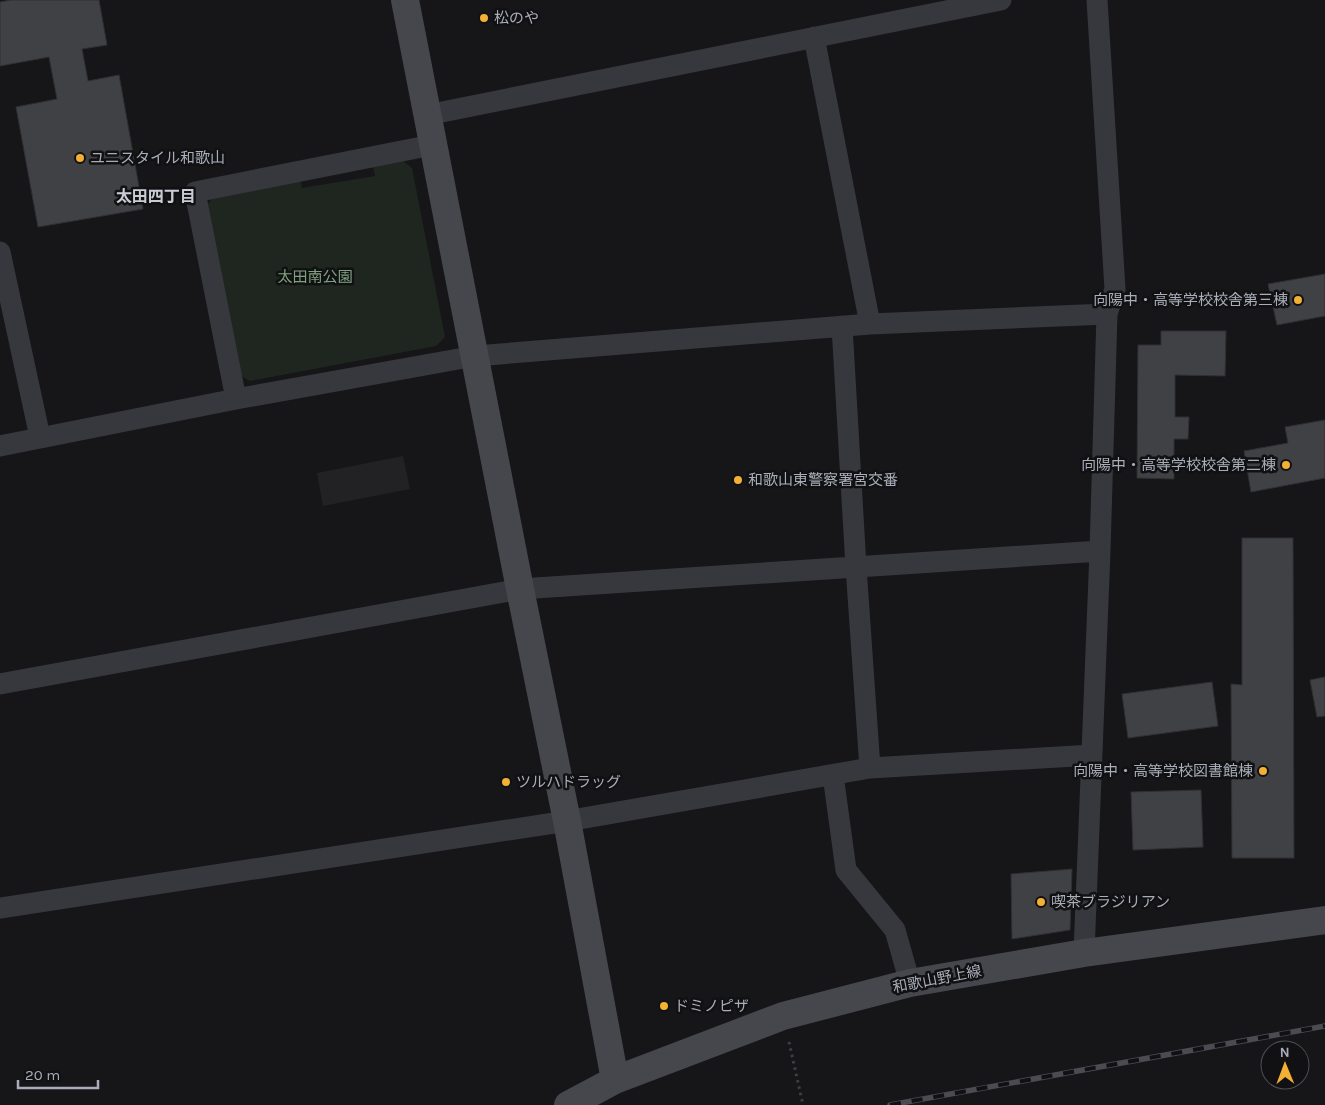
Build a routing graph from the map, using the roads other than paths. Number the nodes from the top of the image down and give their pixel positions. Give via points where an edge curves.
1 (405, 0) edge
2 (1001, 0) edge
3 (1097, 0) edge
4 (814, 37) junction
5 (427, 115) junction
6 (432, 146) junction
7 (0, 252) edge
8 (1107, 314) junction
9 (870, 324) junction
10 (842, 326) junction
11 (475, 356) junction
12 (236, 400) junction
13 (40, 437) junction
14 (0, 446) edge
15 (1100, 551) junction
16 (856, 567) junction
17 (520, 589) junction
18 (0, 684) edge
19 (1092, 755) junction
20 (870, 768) junction
21 (833, 774) junction
22 (568, 821) junction
23 (0, 908) edge
24 (1325, 920) edge
25 (1084, 953) junction
26 (910, 983) junction
27 (615, 1080) junction
28 (568, 1105) edge

1 - 5 street
2 - 4 street
3 - 8 street via 1115,289
4 - 5 street
4 - 9 street
5 - 6 street
6 - 11 street
6 - 12 street via 195,192
7 - 13 street
8 - 9 street
8 - 15 street
9 - 10 street
10 - 11 street
10 - 16 street
11 - 12 street
11 - 17 street
12 - 13 street
13 - 14 street
15 - 16 street
15 - 19 street
16 - 17 street
16 - 20 street
17 - 18 street
17 - 22 street
19 - 20 street
19 - 25 street
20 - 21 street
21 - 22 street
21 - 26 street via 846,870 895,930
22 - 23 street
22 - 27 street
24 - 25 street, 和歌山野上線
25 - 26 street, 和歌山野上線
26 - 27 street, 和歌山野上線 via 783,1016
27 - 28 street, 和歌山野上線

